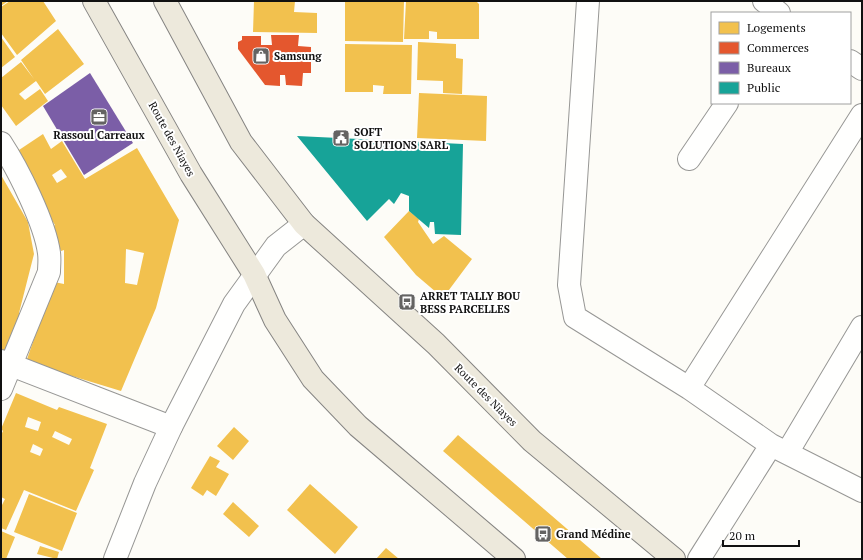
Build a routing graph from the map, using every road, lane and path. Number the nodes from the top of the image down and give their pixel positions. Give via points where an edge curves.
1 (94, 1) edge
2 (165, 1) edge
3 (588, 1) edge
4 (764, 1) edge
5 (778, 12) edge
6 (851, 62) edge
7 (862, 69) edge
8 (726, 104) edge
9 (862, 115) edge
10 (1, 143) edge
11 (689, 159) dead end
12 (304, 224) junction
13 (254, 274) junction
14 (859, 341) edge
15 (6, 363) edge
16 (689, 388) junction
17 (1, 389) edge
18 (171, 427) junction
19 (779, 449) junction
20 (862, 491) edge
21 (115, 559) edge
22 (514, 559) edge
23 (674, 559) edge
24 (699, 559) edge

1 - 13 main road, Route des Niayes via 191,174
2 - 12 main road, Route des Niayes via 241,142
3 - 16 street via 569,285 575,317
4 - 5 street
6 - 7 street
8 - 11 street
9 - 16 street
10 - 15 street via 26,191 43,231 49,253 49,272
12 - 13 street via 276,246
12 - 23 main road, Route des Niayes via 436,344 532,441
13 - 18 street via 234,304
13 - 22 main road, Route des Niayes via 275,320 313,379 358,426
14 - 19 street
15 - 17 street
15 - 18 street
16 - 19 street
18 - 21 street via 145,483
19 - 20 street
19 - 24 street

